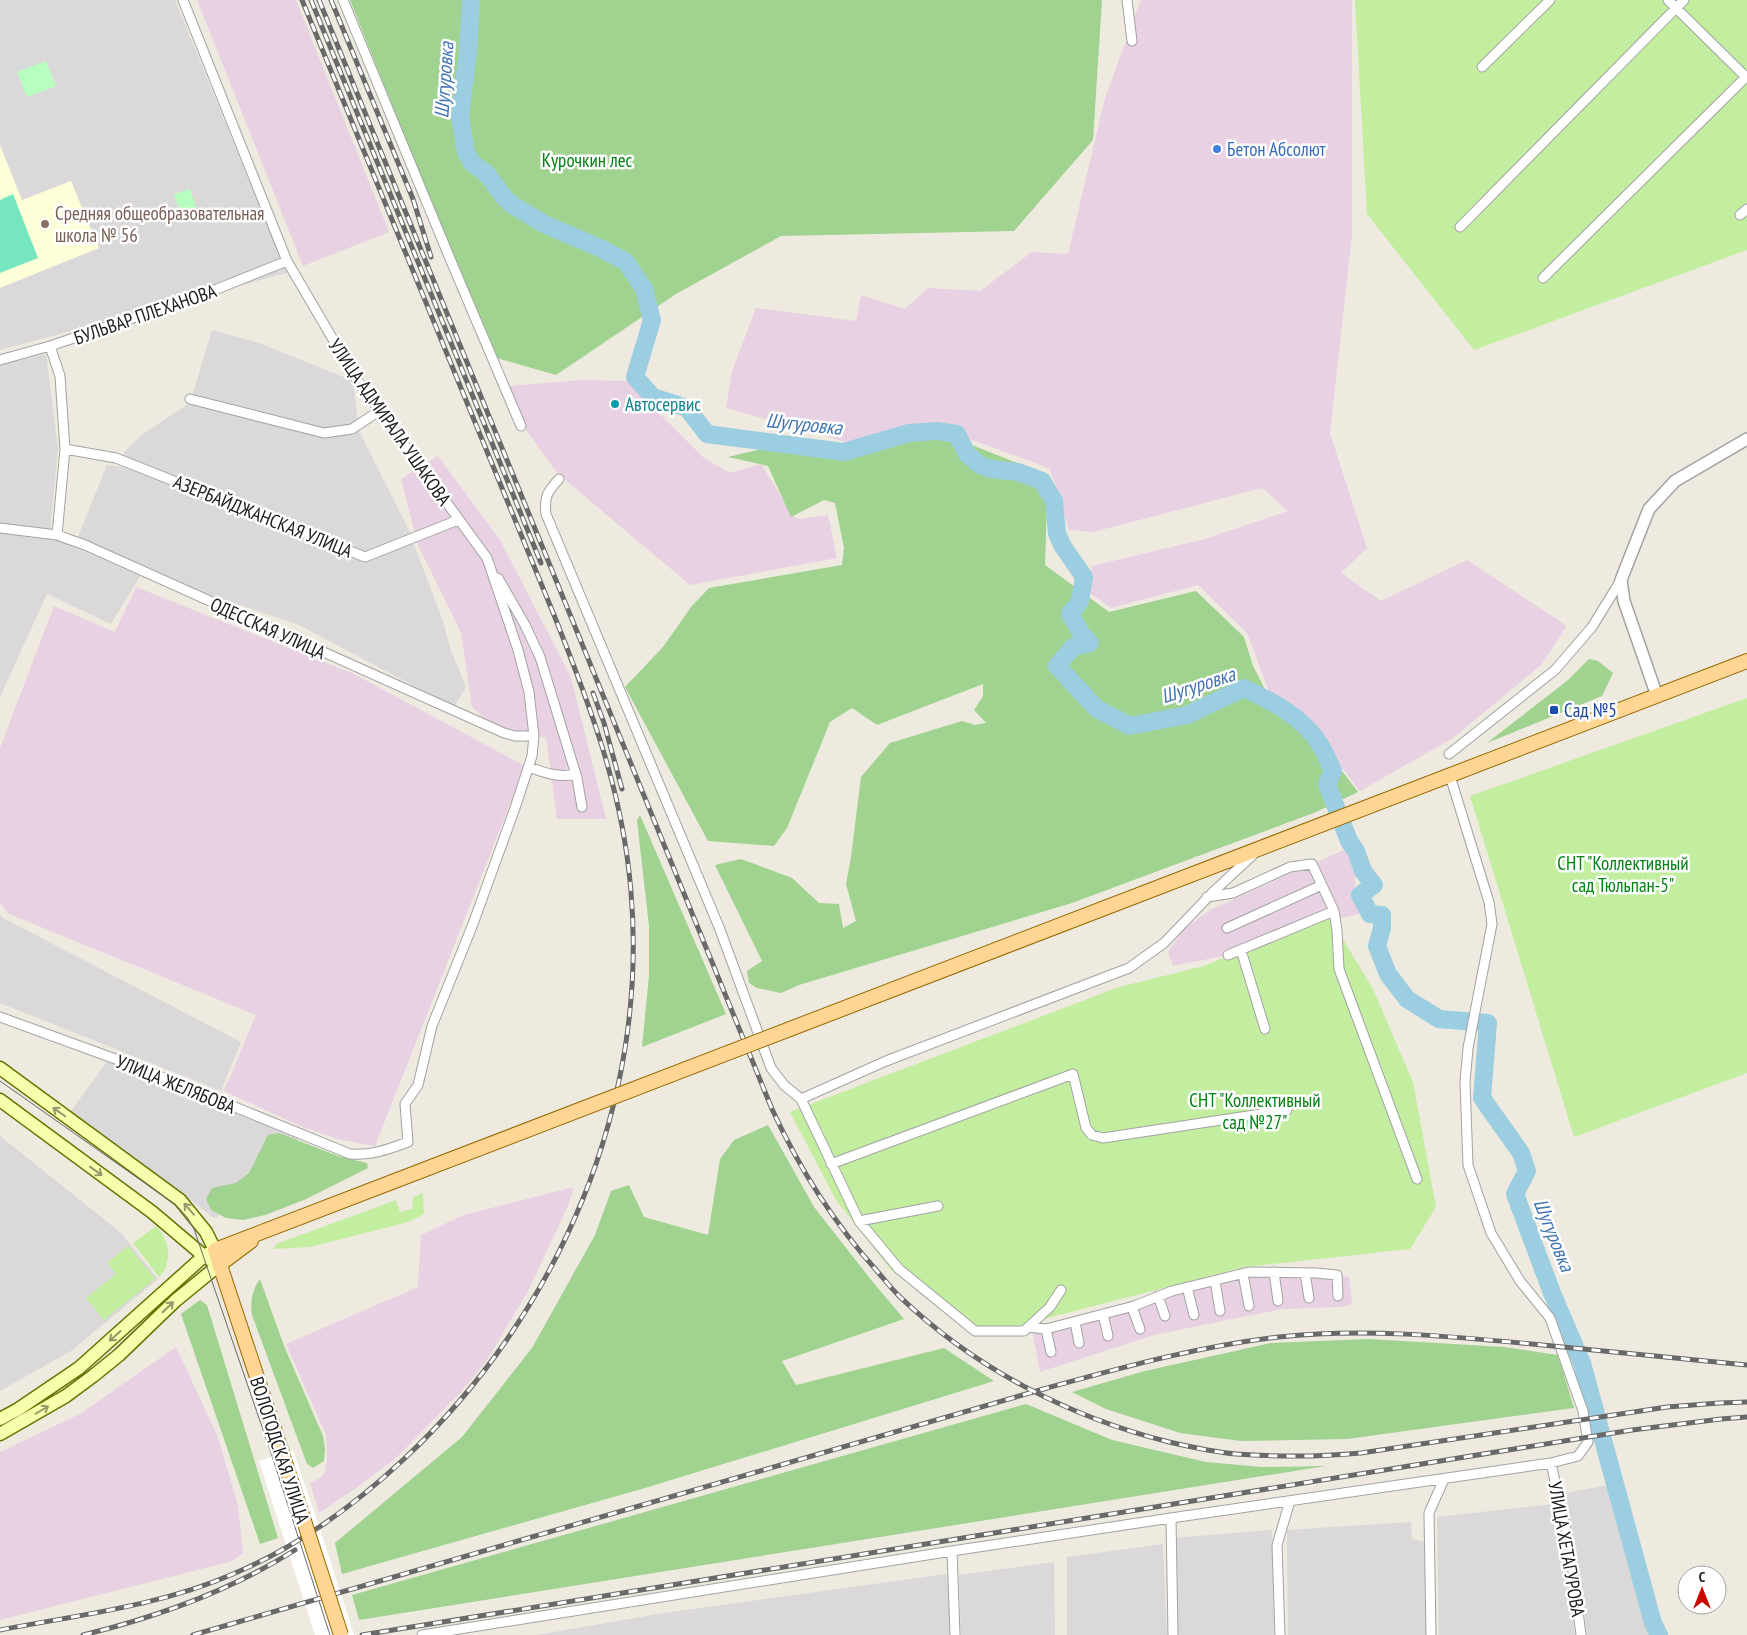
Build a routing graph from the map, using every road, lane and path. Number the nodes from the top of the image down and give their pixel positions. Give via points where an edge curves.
1 (183, 0) edge
2 (343, 0) edge
3 (1127, 0) edge
4 (1550, 0) edge
5 (1668, 0) edge
6 (1684, 0) edge
7 (1676, 8) junction
8 (1132, 41) dead end
9 (1482, 67) dead end
10 (1747, 77) edge
11 (1460, 227) dead end
12 (287, 261) junction
13 (1543, 278) dead end
14 (50, 346) junction
15 (0, 360) edge
16 (190, 399) dead end
17 (379, 411) junction
18 (522, 426) dead end
19 (1747, 439) edge
20 (65, 449) junction
21 (559, 479) dead end
22 (458, 520) junction
23 (0, 528) edge
24 (57, 535) junction
25 (486, 558) junction
26 (1620, 580) junction
27 (1747, 661) edge
28 (1657, 696) junction
29 (534, 736) junction
30 (1449, 754) dead end
31 (529, 767) junction
32 (576, 774) junction
33 (1450, 776) junction
34 (582, 807) dead end
35 (1259, 849) junction
36 (1322, 885) junction
37 (1208, 897) junction
38 (1334, 911) junction
39 (1227, 928) dead end
40 (1241, 950) junction
41 (1228, 955) dead end
42 (0, 1017) edge
43 (1265, 1029) dead end
44 (0, 1068) edge
45 (801, 1099) junction
46 (0, 1100) edge
47 (1287, 1110) dead end
48 (350, 1154) joint
49 (831, 1164) junction
50 (1417, 1179) dead end
51 (938, 1206) dead end
52 (859, 1221) junction
53 (263, 1232) junction
54 (209, 1253) junction
55 (219, 1265) junction
56 (1274, 1272) junction
57 (1305, 1273) junction
58 (1243, 1274) junction
59 (1215, 1281) junction
60 (1187, 1287) junction
61 (1061, 1290) dead end
62 (1158, 1296) junction
63 (1338, 1296) dead end
64 (1309, 1298) dead end
65 (1278, 1301) dead end
66 (1249, 1306) dead end
67 (1132, 1307) junction
68 (1220, 1311) dead end
69 (1103, 1314) junction
70 (1194, 1315) dead end
71 (1165, 1316) dead end
72 (1075, 1322) junction
73 (1028, 1327) junction
74 (1140, 1329) dead end
75 (1046, 1330) junction
76 (1108, 1336) dead end
77 (1079, 1342) dead end
78 (1050, 1352) dead end
79 (0, 1419) edge
80 (0, 1434) edge
81 (1551, 1463) junction
82 (1444, 1479) junction
83 (1290, 1501) junction
84 (1171, 1518) junction
85 (952, 1551) junction
86 (341, 1635) edge
87 (422, 1635) edge
88 (955, 1635) edge
89 (1173, 1635) edge
90 (1280, 1635) edge
91 (1431, 1635) edge
92 (1581, 1635) edge

1 - 12 street, УЛИЦА АДМИРАЛА УШАКОВА
2 - 18 street
3 - 8 street
4 - 9 street
5 - 7 street
6 - 7 street
7 - 10 street
7 - 11 street
10 - 13 street
12 - 14 street, БУЛЬВАР ПЛЕХАНОВА via 207,293
12 - 17 street, УЛИЦА АДМИРАЛА УШАКОВА via 354,377
14 - 15 street, БУЛЬВАР ПЛЕХАНОВА
14 - 20 street via 60,376
16 - 17 street via 324,433 352,429
17 - 22 street, УЛИЦА АДМИРАЛА УШАКОВА
19 - 26 street via 1676,481 1649,509
20 - 22 street, АЗЕРБАЙДЖАНСКАЯ УЛИЦА via 116,458 365,557
20 - 24 street
21 - 45 street via 544,501 546,514 718,927 771,1068
22 - 25 street, УЛИЦА АДМИРАЛА УШАКОВА
23 - 24 street, ОДЕССКАЯ УЛИЦА
24 - 29 street, ОДЕССКАЯ УЛИЦА via 504,733
25 - 29 street, УЛИЦА АДМИРАЛА УШАКОВА via 518,650 529,692
25 - 32 street via 540,658
26 - 28 street
26 - 30 street via 1592,627 1555,670
27 - 28 main road
28 - 33 main road
29 - 31 street, УЛИЦА АДМИРАЛА УШАКОВА
31 - 32 street via 555,776
31 - 48 street, УЛИЦА АДМИРАЛА УШАКОВА via 476,916 432,1026 418,1085 404,1104 408,1142 384,1151
32 - 34 street
33 - 35 main road
33 - 81 street via 1489,902 1492,924 1468,1048 1465,1082 1468,1165 1491,1233 1520,1281 1550,1318 1583,1411 1588,1442 1578,1456
35 - 37 street
35 - 53 main road, bridge
36 - 37 street via 1312,864 1290,867 1233,893
36 - 38 street
36 - 39 street
37 - 45 street via 1164,943 1129,968 886,1061
38 - 40 street
38 - 50 street via 1339,969
40 - 41 street
40 - 43 street
42 - 48 street, УЛИЦА ЖЕЛЯБОВА via 132,1065
54 -> 44 main road, ВОЛОГОДСКАЯ УЛИЦА via 206,1232 180,1200
45 - 49 street
46 -> 54 main road
47 - 49 street via 1103,1138 1092,1135 1086,1128 1073,1074
49 - 52 street
51 - 52 street
52 - 73 street via 899,1269 974,1331 1024,1331
53 - 54 main road
53 - 55 main road
54 - 55 main road, ВОЛОГОДСКАЯ УЛИЦА
54 -> 79 main road via 79,1368
80 -> 55 main road via 66,1396 93,1376
55 - 86 main road, ВОЛОГОДСКАЯ УЛИЦА, bridge
56 - 57 street
56 - 58 street
56 - 65 street
57 - 63 street via 1337,1275
57 - 64 street
58 - 59 street
58 - 66 street
59 - 60 street
59 - 68 street
60 - 62 street
60 - 70 street
61 - 73 street via 1050,1307
62 - 67 street
62 - 71 street
67 - 69 street
67 - 74 street
69 - 72 street
69 - 76 street
72 - 75 street
72 - 77 street
73 - 75 street
75 - 78 street
81 - 82 street
81 - 92 street, УЛИЦА ХЕТАГУРОВА via 1570,1548
82 - 83 street
82 - 91 street via 1429,1513
83 - 84 street
83 - 90 street via 1277,1545
84 - 85 street
84 - 89 street
85 - 87 street
85 - 88 street

